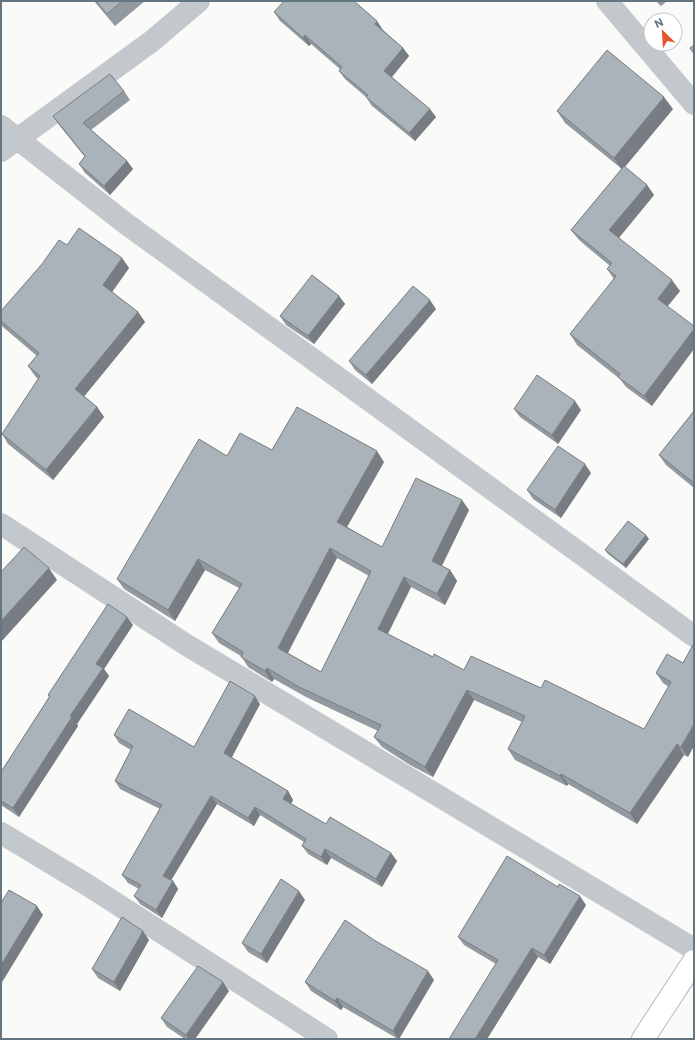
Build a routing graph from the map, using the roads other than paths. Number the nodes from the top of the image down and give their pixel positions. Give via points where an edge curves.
1 (199, 1) edge
2 (607, 1) edge
3 (694, 104) edge
4 (6, 139) edge
5 (1, 524) edge
6 (694, 636) edge
7 (1, 833) edge
8 (694, 949) edge
9 (694, 961) edge
10 (327, 1039) edge
11 (643, 1039) edge

1 - 4 street via 152,41
2 - 3 street
4 - 6 street
5 - 8 street via 184,644
7 - 10 street via 89,886
9 - 11 main road

